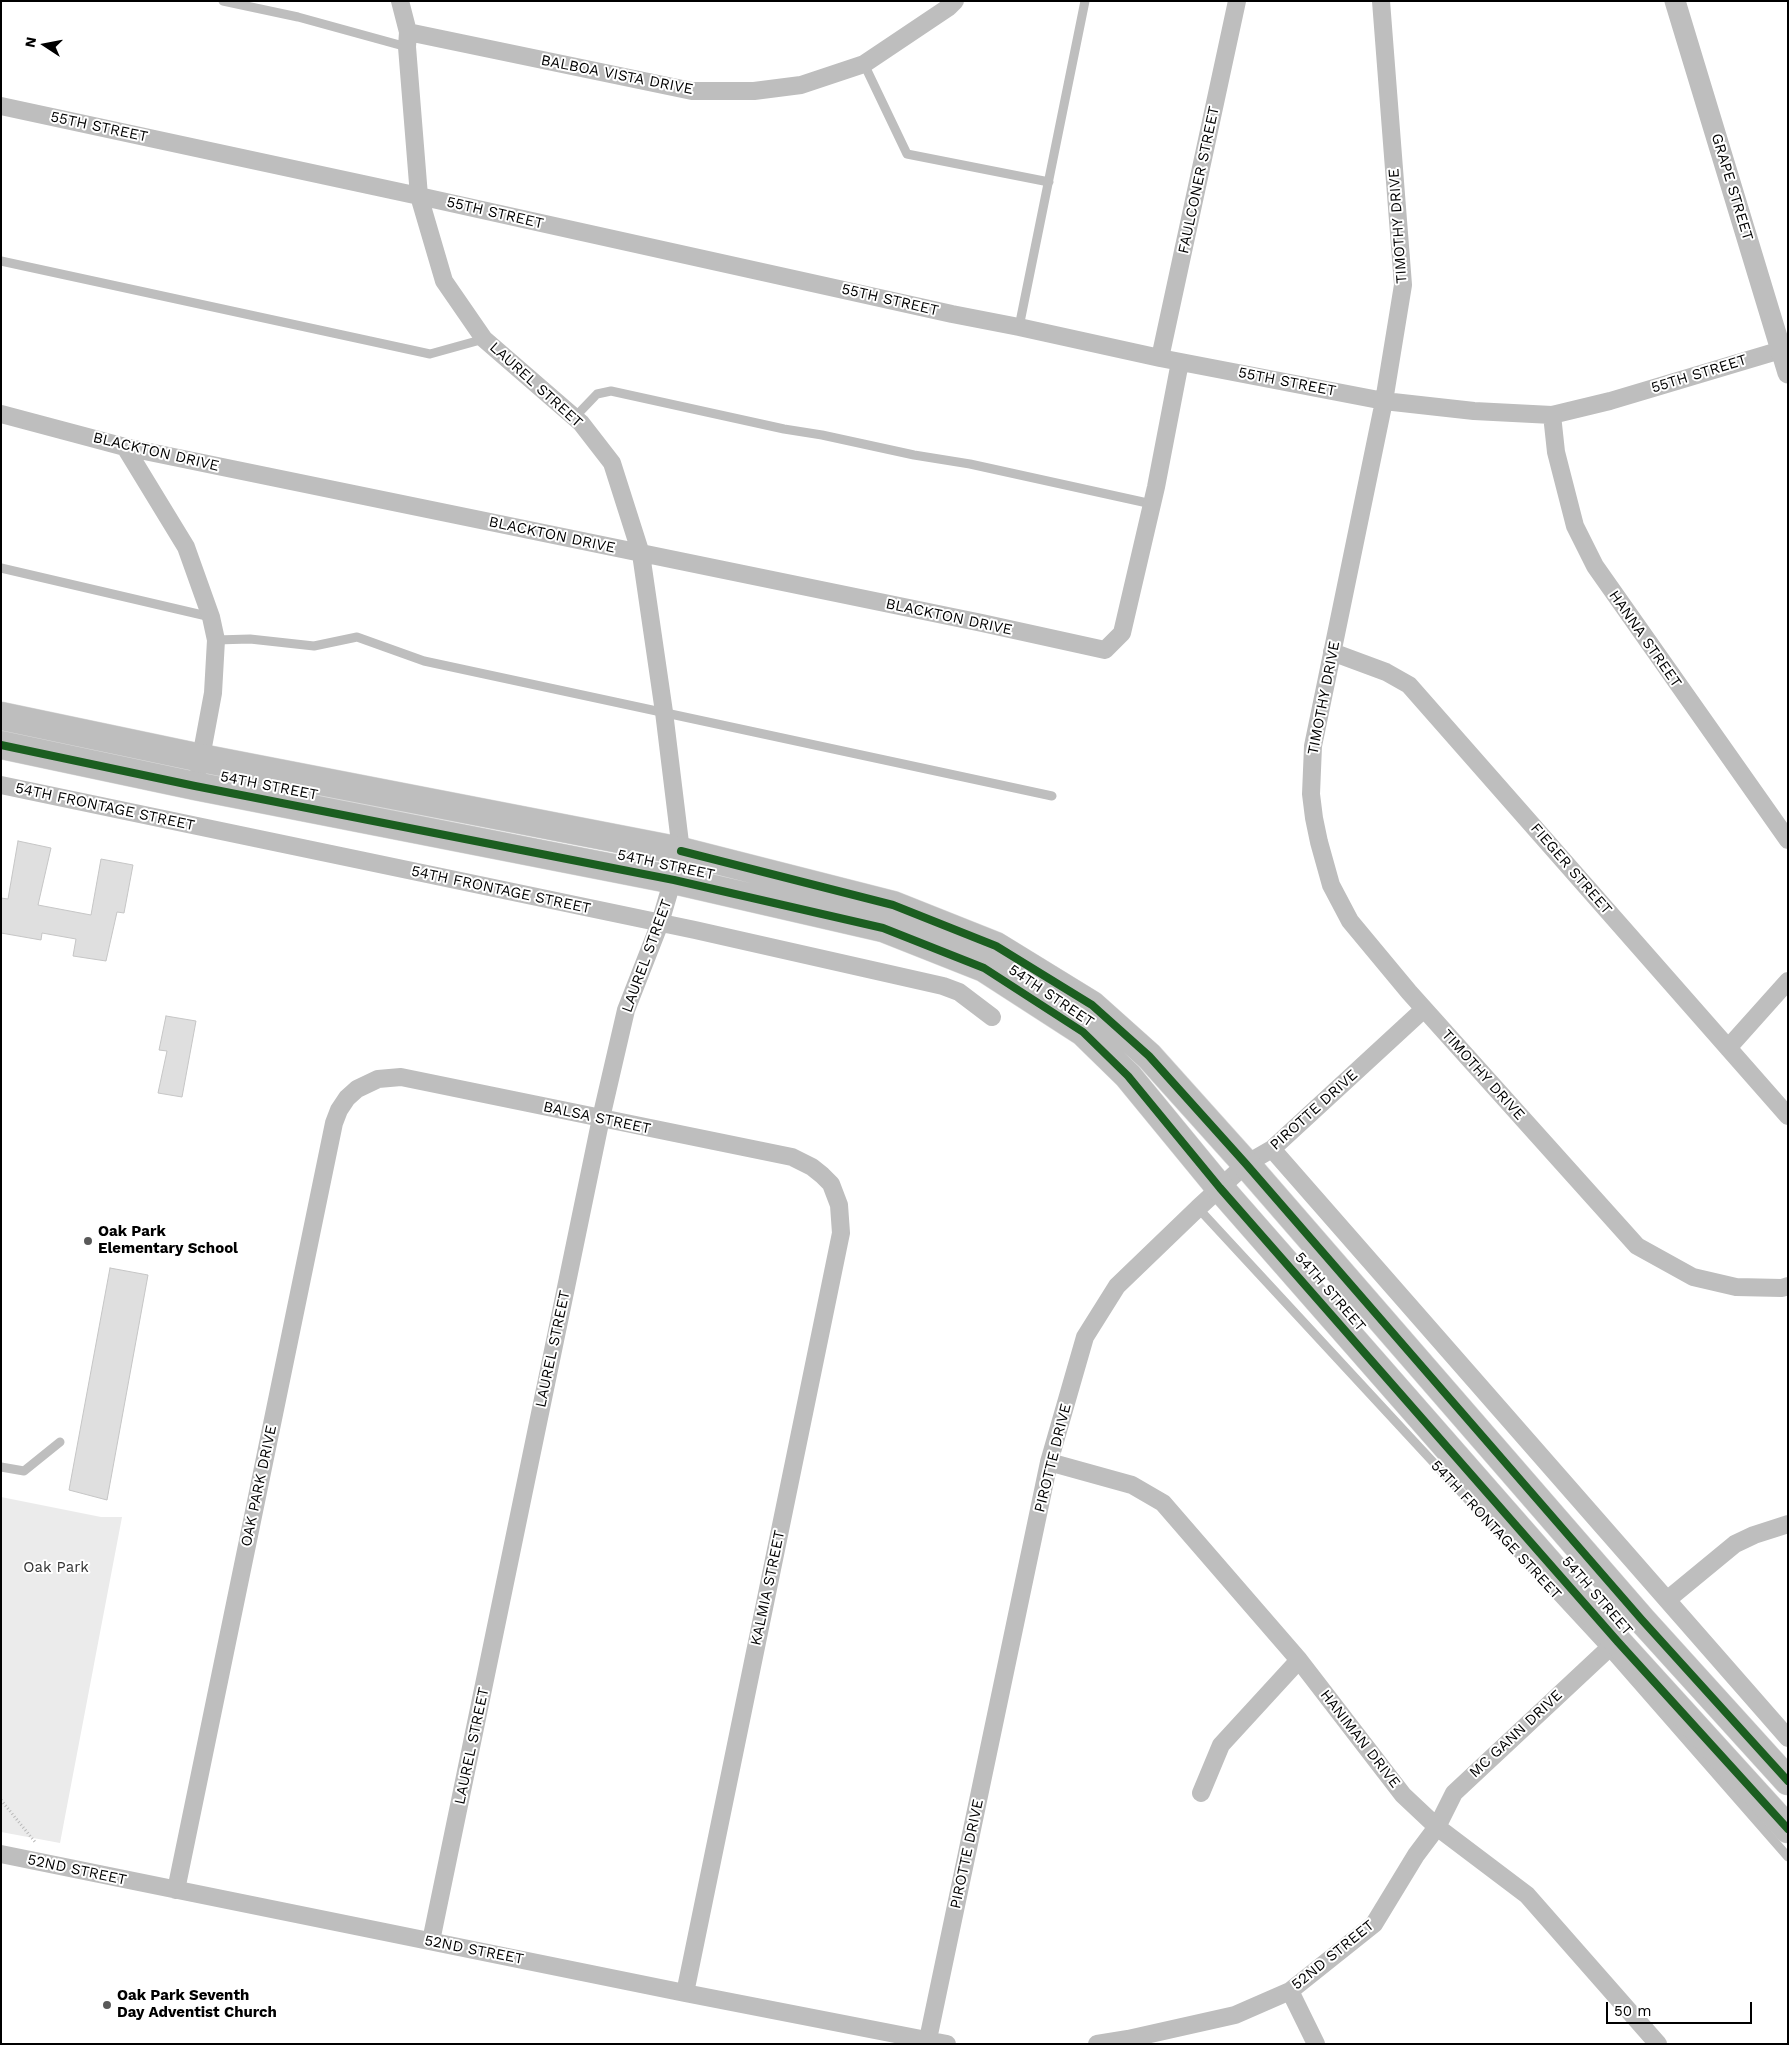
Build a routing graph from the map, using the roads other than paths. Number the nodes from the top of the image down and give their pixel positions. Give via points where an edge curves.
1 (223, 1) edge
2 (400, 1) edge
3 (955, 1) edge
4 (1085, 1) edge
5 (1238, 1) edge
6 (1381, 1) edge
7 (1676, 1) edge
8 (407, 40) junction
9 (864, 64) junction
10 (1, 106) edge
11 (1049, 182) junction
12 (419, 196) junction
13 (1, 261) edge
14 (1019, 326) junction
15 (484, 339) junction
16 (1781, 350) junction
17 (1160, 358) junction
18 (1180, 362) junction
19 (1788, 373) edge
20 (1384, 401) junction
21 (1, 414) edge
22 (1552, 415) junction
23 (574, 418) junction
24 (125, 447) junction
25 (1152, 504) junction
26 (641, 554) junction
27 (1, 568) edge
28 (211, 617) junction
29 (216, 640) junction
30 (1332, 652) junction
31 (664, 712) junction
32 (1, 716) edge
33 (1, 745) edge
34 (201, 758) junction
35 (1, 785) edge
36 (195, 786) junction
37 (1052, 796) dead end
38 (1788, 840) edge
39 (681, 851) junction
40 (674, 880) junction
41 (660, 923) junction
42 (1788, 981) edge
43 (1424, 1009) junction
44 (992, 1017) dead end
45 (1728, 1048) junction
46 (357, 1089) joint
47 (1788, 1116) edge
48 (601, 1118) junction
49 (1272, 1149) junction
50 (1246, 1164) junction
51 (830, 1184) joint
52 (1220, 1188) junction
53 (1198, 1208) junction
54 (1788, 1286) edge
55 (60, 1442) dead end
56 (1049, 1462) junction
57 (1, 1467) edge
58 (1788, 1524) edge
59 (1667, 1600) junction
60 (1607, 1650) junction
61 (1299, 1660) junction
62 (1788, 1738) edge
63 (1788, 1781) edge
64 (1201, 1793) dead end
65 (1437, 1827) junction
66 (1788, 1829) edge
67 (1, 1854) edge
68 (1788, 1857) edge
69 (176, 1890) junction
70 (431, 1941) junction
71 (1290, 1991) junction
72 (685, 1993) junction
73 (928, 2042) edge
74 (947, 2044) edge
75 (1097, 2044) edge
76 (1316, 2044) edge
77 (1658, 2044) edge

1 - 8 lane
2 - 8 street, LAUREL STREET
3 - 9 street, BALBOA VISTA DRIVE
4 - 11 lane
5 - 17 street, FAULCONER STREET
6 - 20 street, TIMOTHY DRIVE via 1404,285
7 - 16 street, GRAPE STREET
8 - 9 street, BALBOA VISTA DRIVE via 692,91 754,91 801,86
8 - 12 street, LAUREL STREET
9 - 11 lane via 907,154
10 - 12 street, 55TH STREET
11 - 14 lane
12 - 14 street, 55TH STREET
12 - 15 street, LAUREL STREET via 444,281
13 - 15 lane via 430,354
14 - 17 street, 55TH STREET
15 - 23 street, LAUREL STREET
16 - 19 street, GRAPE STREET
16 - 22 street, 55TH STREET
17 - 18 street, 55TH STREET
18 - 20 street, 55TH STREET
18 - 25 street
20 - 22 street, 55TH STREET
20 - 30 street, TIMOTHY DRIVE
21 - 24 street, BLACKTON DRIVE
22 - 38 street, HANNA STREET via 1556,452 1575,526 1595,566
23 - 25 lane via 597,394 611,391
23 - 26 street, LAUREL STREET via 612,463
24 - 26 street, BLACKTON DRIVE
24 - 28 street via 186,547
25 - 26 street, BLACKTON DRIVE via 1122,633 1105,650
26 - 31 street, LAUREL STREET
27 - 28 lane
28 - 29 street
29 - 31 lane via 250,639 314,646 357,637 424,661
29 - 34 street via 213,693
30 - 43 street, TIMOTHY DRIVE via 1312,754 1312,794 1319,842 1331,885 1350,921
30 - 45 street, FIEGER STREET via 1386,672 1409,685
31 - 37 lane
31 - 39 street, LAUREL STREET
32 - 34 main road, 54TH STREET
33 - 36 main road, 54TH STREET
34 - 36 street
34 - 39 main road, 54TH STREET
35 - 41 street, 54TH FRONTAGE STREET
36 - 40 main road, 54TH STREET
39 - 40 street, LAUREL STREET
39 - 50 main road, 54TH STREET via 893,905 996,946 1092,1005 1149,1056
40 - 41 street, LAUREL STREET
40 - 52 main road, 54TH STREET via 883,928 984,968 1083,1032 1128,1076
41 - 44 street, 54TH FRONTAGE STREET via 943,986 959,992
41 - 48 street, LAUREL STREET via 626,1010
42 - 45 street
43 - 49 street, PIROTTE DRIVE
43 - 54 street, TIMOTHY DRIVE via 1637,1246 1693,1277 1736,1288
45 - 47 street, FIEGER STREET
46 - 48 street, BALSA STREET via 378,1079 401,1077
46 - 69 street, OAK PARK DRIVE via 343,1104 334,1123
48 - 51 street, BALSA STREET via 792,1157 812,1167
48 - 70 street, LAUREL STREET
49 - 50 street, PIROTTE DRIVE
49 - 59 street
50 - 52 street, PIROTTE DRIVE
50 - 63 main road, 54TH STREET via 1642,1620
51 - 72 street, KALMIA STREET via 839,1205 841,1233
52 - 53 street, PIROTTE DRIVE
52 - 66 main road, 54TH STREET via 1618,1642
53 - 56 street, PIROTTE DRIVE via 1117,1286 1085,1337
53 - 60 lane, 54TH FRONTAGE STREET
55 - 57 lane via 24,1472
56 - 61 street, HANIMAN DRIVE via 1132,1485 1163,1503
56 - 73 street, PIROTTE DRIVE
58 - 59 street via 1735,1544
59 - 62 street
60 - 65 street, MC GANN DRIVE via 1454,1793
60 - 68 lane, 54TH FRONTAGE STREET
61 - 64 street via 1221,1745
61 - 65 street, HANIMAN DRIVE via 1403,1795
65 - 71 street, 52ND STREET via 1416,1854 1374,1924
65 - 77 street, HANIMAN DRIVE via 1527,1895
67 - 69 street, 52ND STREET
69 - 70 street, 52ND STREET
70 - 72 street, 52ND STREET
71 - 75 street, 52ND STREET via 1235,2015
71 - 76 street
72 - 73 street, 52ND STREET
73 - 74 street, 52ND STREET

